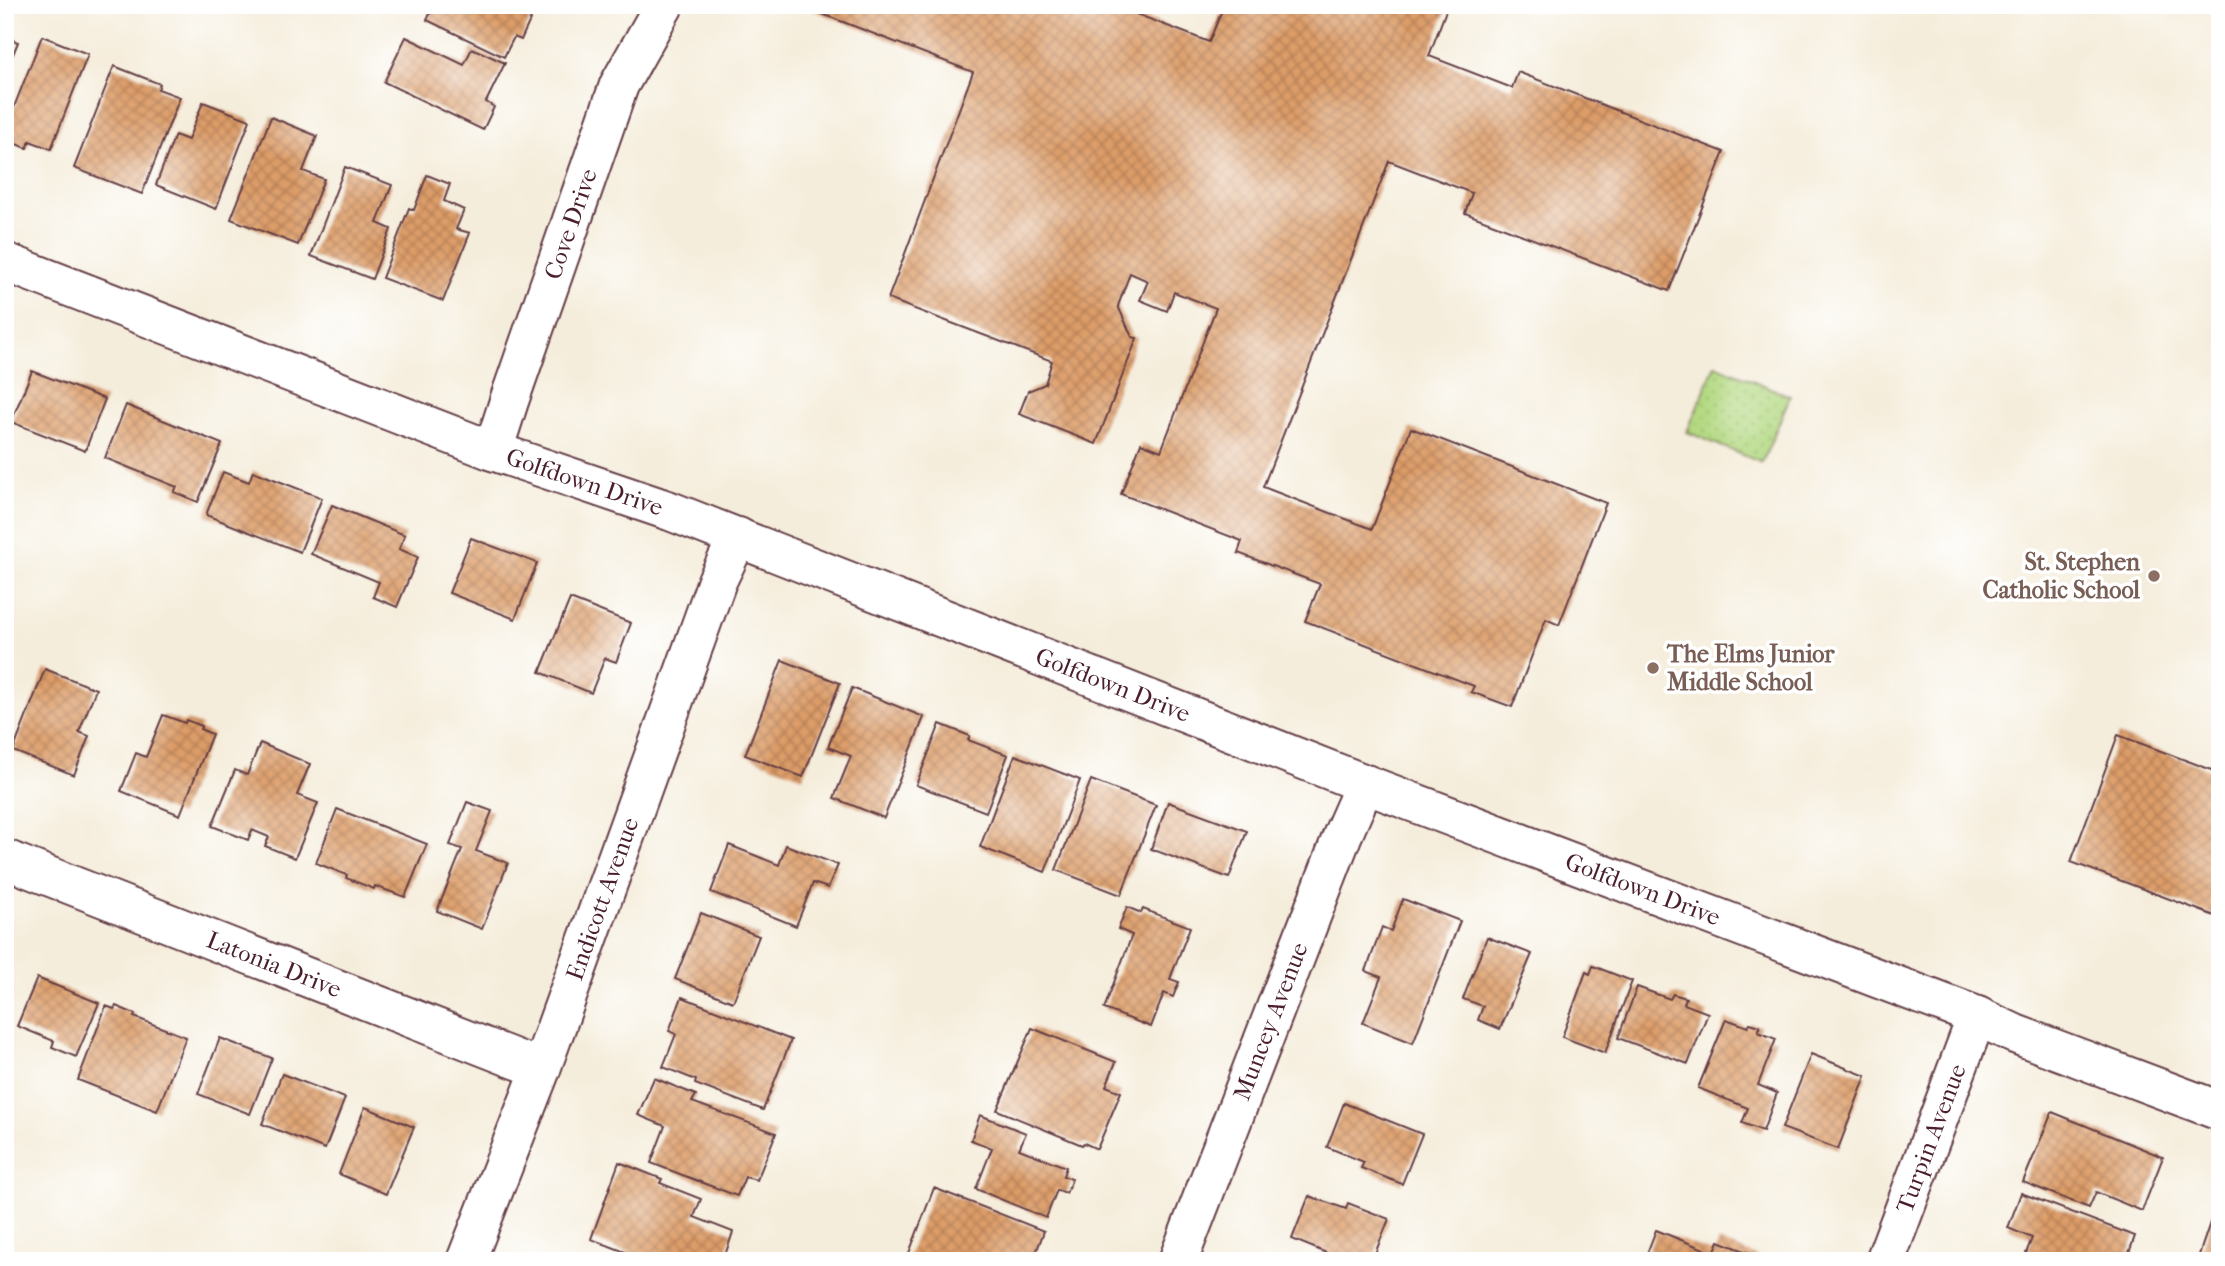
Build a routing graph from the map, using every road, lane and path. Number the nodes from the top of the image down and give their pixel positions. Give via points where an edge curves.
1 (664, 5) edge
2 (5, 262) edge
3 (493, 451) junction
4 (738, 537) junction
5 (1365, 784) junction
6 (5, 859) edge
7 (1978, 1016) junction
8 (541, 1069) junction
9 (2220, 1111) edge
10 (466, 1261) edge
11 (1178, 1261) edge
12 (1885, 1261) edge

1 - 3 street, Cove Drive via 619,85
2 - 3 street, Golfdown Drive
3 - 4 street, Golfdown Drive
4 - 5 street, Golfdown Drive
4 - 8 street, Endicott Avenue via 717,581
5 - 7 street, Golfdown Drive
5 - 11 street, Muncey Avenue
6 - 8 street, Latonia Drive
7 - 9 street, Golfdown Drive
7 - 12 street, Turpin Avenue
8 - 10 street, Endicott Avenue

